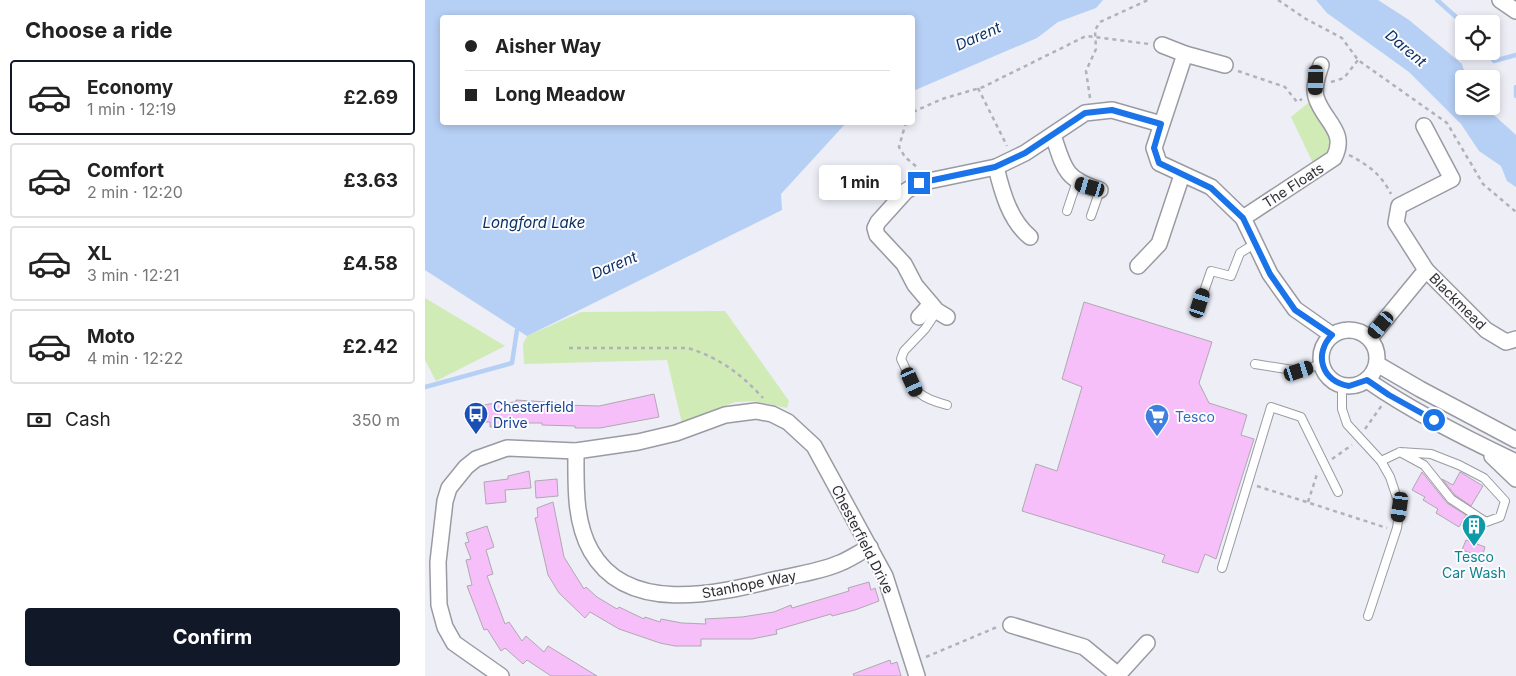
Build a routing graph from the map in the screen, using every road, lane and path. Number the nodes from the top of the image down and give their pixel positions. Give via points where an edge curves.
1 (1148, 0) edge
2 (1278, 0) edge
3 (1500, 0) edge
4 (1516, 11) edge
5 (1096, 36) junction
6 (1161, 45) joint
7 (1185, 54) junction
8 (1225, 65) joint
9 (1321, 65) dead end
10 (978, 88) junction
11 (1316, 96) junction
12 (915, 111) edge
13 (1095, 112) junction
14 (1161, 124) junction
15 (905, 125) edge
16 (1424, 126) dead end
17 (1053, 135) junction
18 (1339, 149) junction
19 (1013, 158) junction
20 (995, 167) junction
21 (1182, 175) junction
22 (930, 179) junction
23 (1077, 181) junction
24 (1100, 190) joint
25 (1399, 206) junction
26 (1067, 211) dead end
27 (1091, 216) dead end
28 (1243, 218) junction
29 (1030, 237) dead end
30 (1256, 243) junction
31 (1138, 266) dead end
32 (1426, 270) junction
33 (1200, 303) dead end
34 (938, 311) junction
35 (919, 317) dead end
36 (1332, 335) junction
37 (1370, 338) junction
38 (1516, 339) edge
39 (569, 348) dead end
40 (1255, 364) dead end
41 (1322, 364) junction
42 (1377, 364) junction
43 (1367, 380) junction
44 (1342, 385) junction
45 (947, 405) dead end
46 (772, 414) junction
47 (1516, 440) edge
48 (1479, 445) junction
49 (576, 451) junction
50 (1400, 452) junction
51 (1381, 461) junction
52 (1516, 462) edge
53 (1516, 478) edge
54 (1248, 483) junction
55 (1338, 492) dead end
56 (1396, 531) junction
57 (870, 547) junction
58 (1222, 568) dead end
59 (1369, 616) dead end
60 (1011, 625) joint
61 (1147, 643) dead end
62 (915, 669) edge
63 (1117, 675) edge
64 (501, 676) edge

1 - 5 path via 1100,22 1095,30
2 - 11 path via 1342,38 1358,60 1344,78 1327,84
3 - 4 street
5 - 6 path
5 - 10 path via 1086,36
5 - 13 path via 1096,49 1086,71
6 - 7 street
7 - 8 street
7 - 14 street
8 - 11 path via 1285,87 1297,102
9 - 11 street via 1316,80
10 - 12 path
10 - 19 path
11 - 18 street via 1340,139
13 - 14 street via 1112,110
13 - 17 street via 1085,113
14 - 21 street via 1154,148 1159,163
15 - 22 path via 899,147 905,157
16 - 25 street via 1452,179
17 - 19 street
17 - 23 street via 1063,165
18 - 25 path via 1369,165 1384,180
18 - 28 street, The Floats via 1334,158
19 - 20 street
20 - 22 street
20 - 29 street via 1002,193 1019,228
21 - 28 street via 1211,188
21 - 31 street via 1164,246
22 - 34 street via 906,191 875,228 877,235 904,264 915,285
23 - 24 street
23 - 26 lane
24 - 27 lane
25 - 32 street, Blackmead via 1397,223
28 - 30 street
30 - 33 lane via 1240,253 1231,276 1211,271
30 - 36 street via 1270,274 1295,310
32 - 37 street, Blackmead
32 - 38 street, Blackmead via 1486,330 1507,342
34 - 35 street
34 - 45 lane via 901,358 917,393 927,400
36 - 37 street via 1352,330
36 - 41 street via 1322,350
37 - 42 street via 1376,348
39 - 46 path via 688,348 726,364 745,378 767,402
40 - 41 lane via 1299,371
41 - 44 street via 1330,378
42 - 43 street
42 - 47 street
43 - 44 street via 1353,386
43 - 48 street
44 - 51 lane via 1342,409 1347,424
46 - 49 street, Chesterfield Drive via 743,411 676,433
46 - 57 street, Chesterfield Drive via 800,431 814,446
48 - 52 street
48 - 53 street
49 - 57 street, Stanhope Way via 576,491 585,540 605,569 635,588 690,595 737,589 840,563
49 - 64 street, Chesterfield Drive via 507,448 493,451 466,467 449,488 445,501 439,606 454,643
50 - 50 lane via 1431,454 1459,464 1483,478 1505,500 1500,517 1486,522 1451,499 1424,465
50 - 51 lane
51 - 56 lane via 1400,507
54 - 55 lane via 1271,407 1301,417
54 - 56 path
54 - 58 lane
56 - 59 lane
57 - 62 street, Chesterfield Drive via 885,576
60 - 62 path via 997,627
60 - 63 street via 1085,647
61 - 63 street

